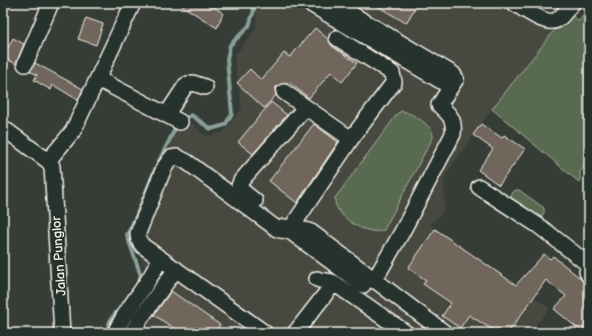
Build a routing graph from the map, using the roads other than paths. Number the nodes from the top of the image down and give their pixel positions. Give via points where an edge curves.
1 (51, 3) edge
2 (133, 3) edge
3 (309, 3) edge
4 (333, 3) edge
5 (514, 3) edge
6 (572, 3) edge
7 (337, 38) dead end
8 (25, 64) dead end
9 (98, 78) junction
10 (206, 87) dead end
11 (451, 87) junction
12 (284, 92) dead end
13 (305, 108) junction
14 (3, 128) edge
15 (351, 139) junction
16 (48, 161) junction
17 (479, 187) dead end
18 (289, 231) junction
19 (160, 258) junction
20 (589, 265) edge
21 (176, 269) junction
22 (589, 276) edge
23 (317, 279) dead end
24 (374, 281) junction
25 (334, 283) junction
26 (433, 331) edge
27 (62, 333) edge
28 (115, 333) edge
29 (132, 333) edge
30 (265, 333) edge
31 (295, 333) edge
32 (406, 333) edge

1 - 8 street
2 - 9 street
3 - 11 street
4 - 11 street via 453,74 456,79
5 - 6 street via 537,17 552,22 558,20
7 - 15 street via 392,73 394,77 392,85
9 - 10 street via 174,118 186,85 193,83
9 - 16 street via 72,131
11 - 24 street via 439,105 450,114 454,134
12 - 13 street
13 - 15 street
13 - 18 street via 239,186
14 - 16 street
15 - 18 street
16 - 27 street, Jalan Punglor via 52,166
17 - 20 street via 539,226
18 - 19 street via 277,229 187,162 177,157 171,158 164,168 138,234 143,246
18 - 24 street via 300,229 311,232
18 - 26 street
19 - 21 street
19 - 28 street via 149,281 130,304
20 - 22 street
21 - 29 street
21 - 30 street
23 - 25 street
24 - 26 street
25 - 31 street
25 - 32 street

